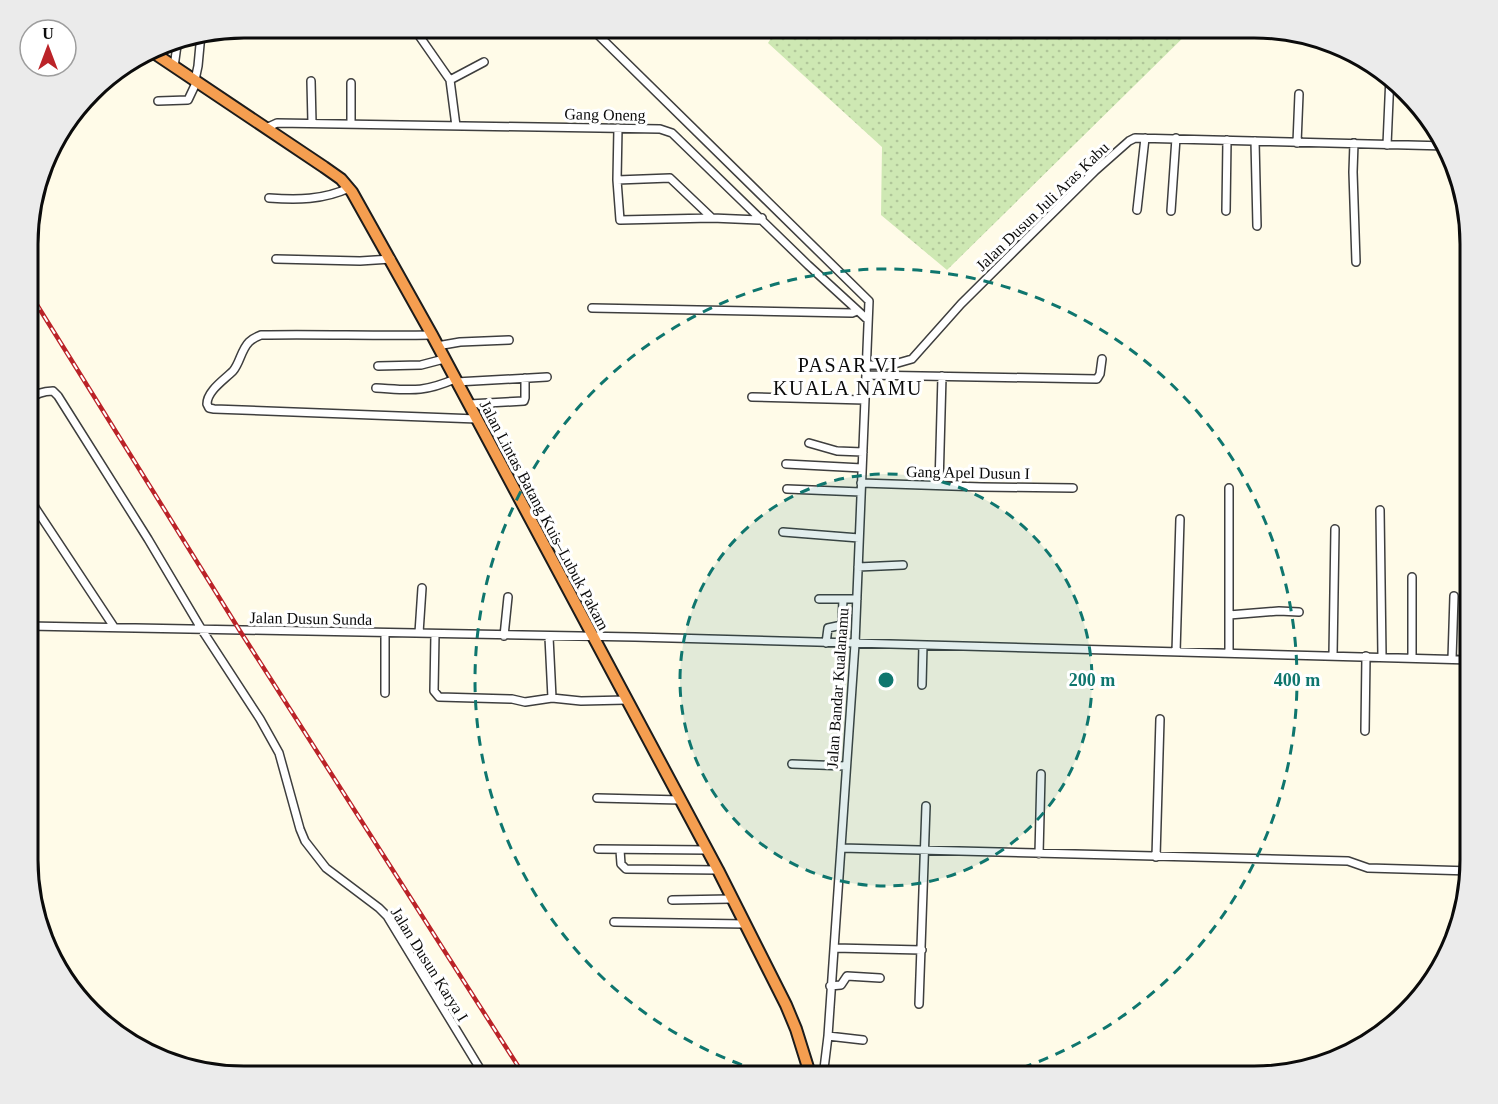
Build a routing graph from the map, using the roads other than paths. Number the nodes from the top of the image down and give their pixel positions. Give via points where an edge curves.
1 (421, 38) edge
2 (601, 38) edge
3 (200, 42) edge
4 (177, 48) edge
5 (158, 56) edge
6 (484, 62) dead end
7 (174, 68) junction
8 (196, 80) junction
9 (450, 80) junction
10 (311, 81) dead end
11 (351, 83) dead end
12 (1389, 89) edge
13 (1299, 94) dead end
14 (158, 101) dead end
15 (312, 123) junction
16 (351, 123) junction
17 (456, 126) junction
18 (266, 128) junction
19 (618, 128) junction
20 (1145, 138) junction
21 (1176, 138) junction
22 (1227, 140) junction
23 (1255, 141) junction
24 (1297, 142) junction
25 (1354, 143) junction
26 (1387, 145) junction
27 (1436, 146) edge
28 (617, 180) junction
29 (349, 188) junction
30 (268, 198) dead end
31 (1137, 210) dead end
32 (1171, 211) dead end
33 (1226, 211) dead end
34 (712, 219) junction
35 (762, 219) junction
36 (1257, 226) dead end
37 (276, 259) dead end
38 (391, 259) junction
39 (1356, 262) dead end
40 (592, 308) dead end
41 (857, 310) junction
42 (868, 320) junction
43 (432, 335) junction
44 (509, 340) dead end
45 (437, 346) junction
46 (444, 359) junction
47 (1102, 359) dead end
48 (867, 365) junction
49 (891, 365) junction
50 (378, 366) dead end
51 (866, 375) junction
52 (891, 375) junction
53 (942, 376) junction
54 (547, 377) dead end
55 (525, 378) junction
56 (456, 380) junction
57 (376, 388) dead end
58 (38, 394) edge
59 (752, 397) dead end
60 (866, 400) junction
61 (469, 404) junction
62 (477, 419) junction
63 (809, 443) dead end
64 (863, 452) junction
65 (786, 464) dead end
66 (862, 468) junction
67 (861, 483) junction
68 (939, 486) junction
69 (1073, 488) dead end
70 (1229, 488) dead end
71 (787, 489) dead end
72 (861, 492) junction
73 (1380, 510) dead end
74 (38, 512) edge
75 (1180, 519) dead end
76 (1335, 530) dead end
77 (783, 532) dead end
78 (859, 538) junction
79 (903, 565) dead end
80 (858, 567) junction
81 (1413, 577) dead end
82 (422, 588) dead end
83 (1454, 596) dead end
84 (508, 597) dead end
85 (819, 599) dead end
86 (843, 599) junction
87 (857, 599) junction
88 (1299, 612) dead end
89 (842, 615) junction
90 (856, 615) junction
91 (1229, 615) junction
92 (38, 626) edge
93 (114, 627) junction
94 (202, 630) junction
95 (385, 633) junction
96 (419, 633) junction
97 (435, 634) junction
98 (504, 636) junction
99 (549, 637) junction
100 (594, 637) junction
101 (826, 644) junction
102 (855, 644) junction
103 (923, 645) junction
104 (1176, 652) junction
105 (1229, 653) junction
106 (1333, 655) junction
107 (1366, 656) junction
108 (1382, 656) junction
109 (1412, 658) junction
110 (1452, 660) junction
111 (1460, 660) edge
112 (922, 684) dead end
113 (385, 693) dead end
114 (552, 698) junction
115 (626, 700) junction
116 (1160, 719) dead end
117 (1365, 731) dead end
118 (792, 764) dead end
119 (846, 766) junction
120 (1041, 774) dead end
121 (597, 798) dead end
122 (681, 800) junction
123 (926, 806) dead end
124 (841, 848) junction
125 (598, 849) dead end
126 (620, 850) junction
127 (708, 850) junction
128 (926, 850) junction
129 (1039, 854) junction
130 (1156, 857) junction
131 (718, 870) junction
132 (1460, 871) edge
133 (731, 899) junction
134 (672, 900) dead end
135 (614, 922) dead end
136 (745, 924) junction
137 (834, 948) junction
138 (922, 950) junction
139 (880, 978) dead end
140 (830, 986) junction
141 (919, 1004) dead end
142 (828, 1036) junction
143 (863, 1041) dead end
144 (477, 1066) edge
145 (807, 1066) edge
146 (824, 1066) edge

1 - 9 street
2 - 42 street, Jalan Bandar Kualanamu via 869,301
3 - 8 street
4 - 7 street
5 - 7 highway, Jalan Lintas Batang Kuis–Lubuk Pakam
6 - 9 street
7 - 8 highway, Jalan Lintas Batang Kuis–Lubuk Pakam
8 - 14 street via 188,100
8 - 18 highway, Jalan Lintas Batang Kuis–Lubuk Pakam
9 - 17 street
10 - 15 street
11 - 16 street
12 - 26 street
13 - 24 street
15 - 16 street, Gang Oneng
15 - 18 street, Gang Oneng via 277,123
16 - 17 street, Gang Oneng
17 - 19 street, Gang Oneng
18 - 29 highway, Jalan Lintas Batang Kuis–Lubuk Pakam
19 - 28 street
19 - 35 street, Gang Oneng via 672,133
20 - 21 street, Jalan Dusun Juli Aras Kabu
20 - 31 street
20 - 49 street, Jalan Dusun Juli Aras Kabu via 1129,141 1095,171 961,304 912,359
21 - 22 street, Jalan Dusun Juli Aras Kabu
21 - 32 street
22 - 23 street, Jalan Dusun Juli Aras Kabu
22 - 33 street
23 - 24 street, Jalan Dusun Juli Aras Kabu
23 - 36 street
24 - 25 street, Jalan Dusun Juli Aras Kabu
25 - 26 street, Jalan Dusun Juli Aras Kabu
25 - 39 street
26 - 27 street, Jalan Dusun Juli Aras Kabu
28 - 34 street via 670,178
28 - 34 street via 620,220
29 - 30 street via 303,200
29 - 38 highway, Jalan Lintas Batang Kuis–Lubuk Pakam
34 - 35 street
35 - 41 street, Gang Oneng
37 - 38 street
38 - 43 highway, Jalan Lintas Batang Kuis–Lubuk Pakam
40 - 41 street via 852,313
41 - 42 street, Gang Oneng
42 - 48 street, Jalan Bandar Kualanamu
43 - 45 highway, Jalan Lintas Batang Kuis–Lubuk Pakam
43 - 62 street via 254,337 235,369 209,394 207,404 214,410
44 - 45 street
45 - 46 highway, Jalan Lintas Batang Kuis–Lubuk Pakam
46 - 50 street via 421,365
46 - 56 highway, Jalan Lintas Batang Kuis–Lubuk Pakam
47 - 53 street via 1097,379
48 - 49 street, Jalan Dusun Juli Aras Kabu
48 - 51 street, Jalan Bandar Kualanamu
49 - 52 street
51 - 52 street
51 - 60 street, Jalan Bandar Kualanamu
52 - 53 street
53 - 68 street
54 - 55 street
55 - 56 street
55 - 61 street via 524,401
56 - 57 street via 419,390
56 - 61 highway, Jalan Lintas Batang Kuis–Lubuk Pakam
58 - 94 street, Jalan Dusun Karya I via 53,391 58,396
59 - 60 street
60 - 64 street, Jalan Bandar Kualanamu
61 - 62 highway, Jalan Lintas Batang Kuis–Lubuk Pakam
62 - 100 highway, Jalan Lintas Batang Kuis–Lubuk Pakam
63 - 64 street via 837,451
64 - 66 street, Jalan Bandar Kualanamu
65 - 66 street
66 - 67 street, Jalan Bandar Kualanamu
67 - 68 street, Gang Apel Dusun I
67 - 72 street, Jalan Bandar Kualanamu
68 - 69 street, Gang Apel Dusun I
70 - 91 street
71 - 72 street
72 - 78 street, Jalan Bandar Kualanamu
73 - 108 street
74 - 93 street
75 - 104 street
76 - 106 street
77 - 78 street
78 - 80 street, Jalan Bandar Kualanamu
79 - 80 street
80 - 87 street, Jalan Bandar Kualanamu
81 - 109 street
82 - 96 street
83 - 110 street
84 - 98 street
85 - 86 street
86 - 87 street
86 - 89 street
87 - 90 street, Jalan Bandar Kualanamu
88 - 91 street
89 - 90 street
89 - 101 street via 840,627 828,628
90 - 102 street, Jalan Bandar Kualanamu
91 - 105 street
92 - 93 street, Jalan Dusun Sunda
93 - 94 street, Jalan Dusun Sunda
94 - 95 street, Jalan Dusun Sunda
94 - 144 street, Jalan Dusun Karya I via 279,753 305,841 326,868 387,916
95 - 96 street, Jalan Dusun Sunda
95 - 113 street
96 - 97 street, Jalan Dusun Sunda
97 - 98 street, Jalan Dusun Sunda
97 - 114 street via 436,696 525,702
98 - 99 street, Jalan Dusun Sunda
99 - 100 street, Jalan Dusun Sunda
99 - 114 street
100 - 101 street, Jalan Dusun Sunda
100 - 115 highway, Jalan Lintas Batang Kuis–Lubuk Pakam
101 - 102 street, Jalan Dusun Sunda
102 - 103 street, Jalan Dusun Sunda
102 - 119 street, Jalan Bandar Kualanamu
103 - 104 street, Jalan Dusun Sunda
103 - 112 street
104 - 105 street, Jalan Dusun Sunda
105 - 106 street, Jalan Dusun Sunda
106 - 107 street, Jalan Dusun Sunda
107 - 108 street, Jalan Dusun Sunda
107 - 117 street
108 - 109 street, Jalan Dusun Sunda
109 - 110 street, Jalan Dusun Sunda
110 - 111 street, Jalan Dusun Sunda
114 - 115 street
115 - 122 highway, Jalan Lintas Batang Kuis–Lubuk Pakam
116 - 130 street
118 - 119 street
119 - 124 street, Jalan Bandar Kualanamu
120 - 129 street
121 - 122 street
122 - 127 highway, Jalan Lintas Batang Kuis–Lubuk Pakam
123 - 128 street
124 - 128 street
124 - 137 street, Jalan Bandar Kualanamu
125 - 126 street
126 - 127 street
126 - 131 street via 621,864 626,869
127 - 131 highway, Jalan Lintas Batang Kuis–Lubuk Pakam
128 - 129 street
128 - 138 street
129 - 130 street
130 - 132 street via 1348,861 1368,868
131 - 133 highway, Jalan Lintas Batang Kuis–Lubuk Pakam
133 - 134 street
133 - 136 highway, Jalan Lintas Batang Kuis–Lubuk Pakam
135 - 136 street
136 - 145 highway, Jalan Lintas Batang Kuis–Lubuk Pakam via 789,1013
137 - 138 street
137 - 140 street, Jalan Bandar Kualanamu
138 - 141 street
139 - 140 street via 847,976 841,985
140 - 142 street, Jalan Bandar Kualanamu
142 - 143 street
142 - 146 street, Jalan Bandar Kualanamu

